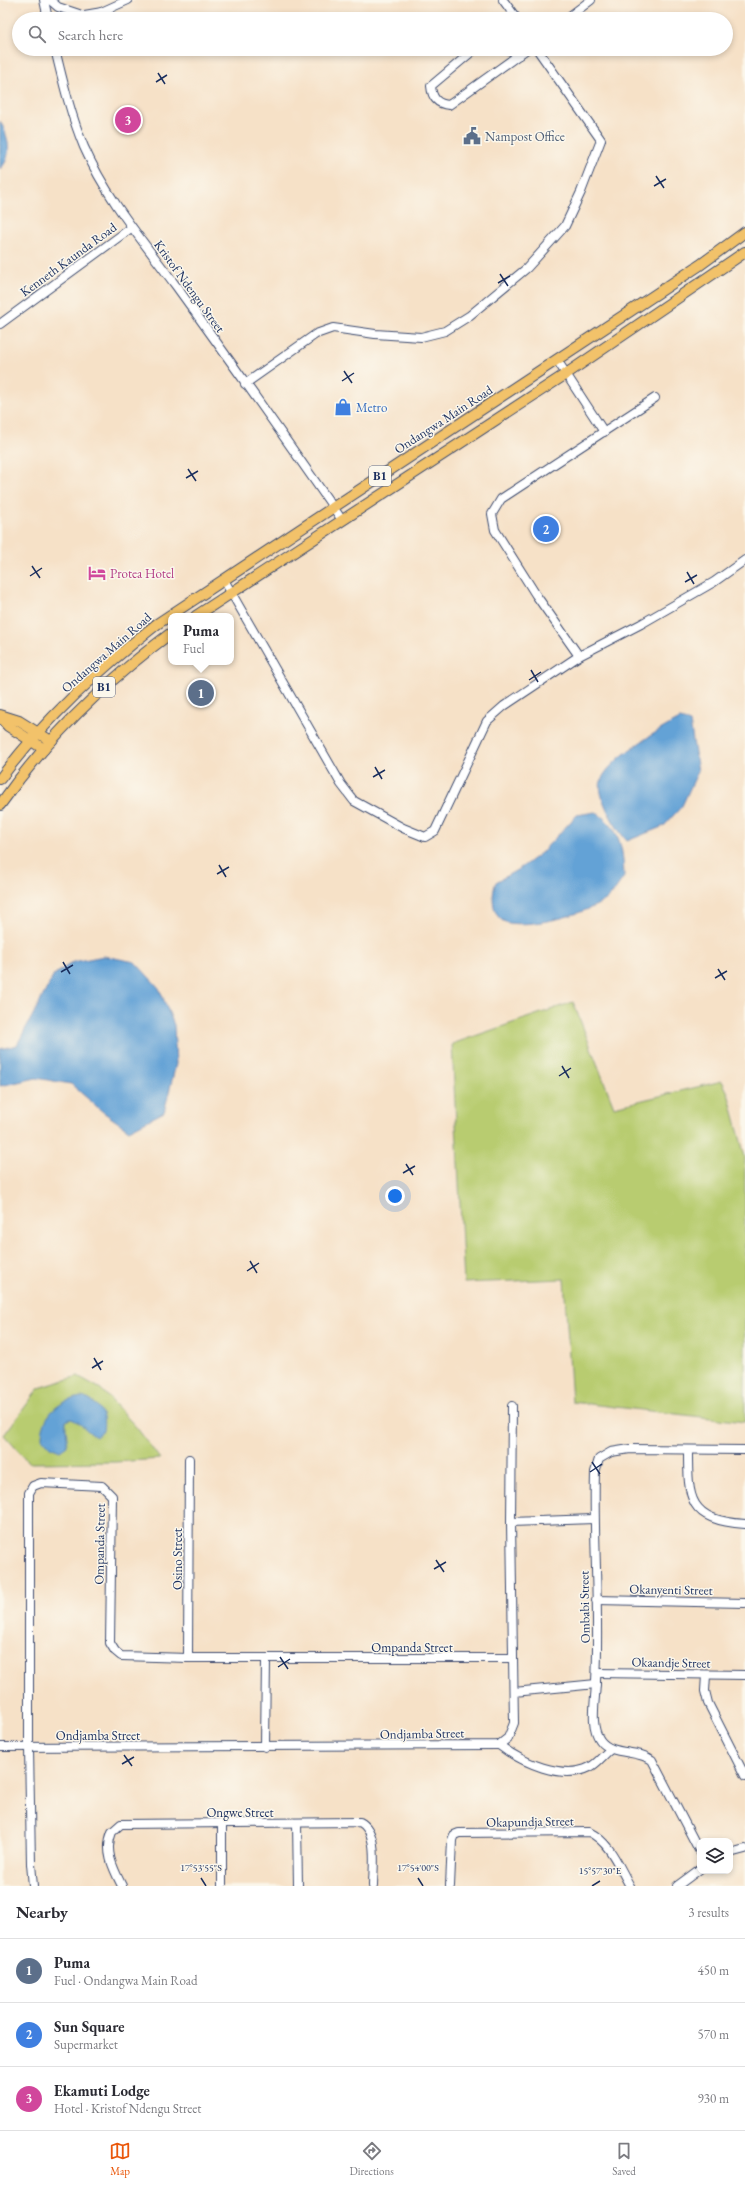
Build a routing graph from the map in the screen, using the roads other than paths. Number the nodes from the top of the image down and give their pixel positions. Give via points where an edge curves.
1 (44, 0) edge
2 (50, 0) edge
3 (128, 0) edge
4 (503, 0) edge
5 (591, 0) edge
6 (47, 12) edge
7 (70, 12) edge
8 (101, 12) edge
9 (512, 12) edge
10 (575, 12) edge
11 (57, 56) edge
12 (467, 56) edge
13 (515, 56) edge
14 (542, 56) edge
15 (131, 228) junction
16 (745, 232) edge
17 (745, 252) edge
18 (0, 324) edge
19 (557, 360) junction
20 (566, 374) junction
21 (245, 384) junction
22 (655, 398) dead end
23 (604, 432) junction
24 (333, 507) junction
25 (342, 520) junction
26 (745, 560) edge
27 (224, 580) junction
28 (232, 592) junction
29 (174, 613) edge
30 (200, 613) edge
31 (168, 617) edge
32 (168, 635) edge
33 (579, 656) junction
34 (0, 716) edge
35 (38, 732) junction
36 (31, 741) junction
37 (50, 741) junction
38 (44, 749) junction
39 (0, 779) edge
40 (0, 805) edge
41 (512, 1406) dead end
42 (688, 1450) junction
43 (745, 1450) edge
44 (189, 1459) dead end
45 (594, 1520) junction
46 (511, 1522) junction
47 (745, 1524) edge
48 (596, 1600) junction
49 (745, 1603) edge
50 (188, 1658) junction
51 (513, 1658) junction
52 (266, 1659) junction
53 (597, 1673) junction
54 (706, 1675) junction
55 (745, 1675) edge
56 (596, 1684) junction
57 (514, 1692) junction
58 (499, 1745) junction
59 (0, 1747) edge
60 (29, 1747) junction
61 (265, 1747) junction
62 (611, 1749) junction
63 (745, 1776) edge
64 (297, 1823) junction
65 (222, 1824) junction
66 (697, 1846) edge
67 (745, 1849) edge
68 (733, 1852) edge
69 (697, 1871) edge
70 (33, 1886) edge
71 (122, 1886) edge
72 (222, 1886) edge
73 (298, 1886) edge
74 (373, 1886) edge
75 (450, 1886) edge
76 (630, 1886) edge
77 (677, 1886) edge

1 - 6 street
2 - 7 street
3 - 8 street
4 - 9 street
5 - 10 street
11 - 15 street, Kristof Ndengu Street via 68,102 84,147
12 - 13 street via 431,86 434,99 441,105 449,105
14 - 21 street via 601,140 565,226 527,268 469,316 445,331 421,337 333,328 316,334
15 - 18 street, Kenneth Kaunda Road
15 - 21 street, Kristof Ndengu Street via 175,284
16 - 19 main road, Ondangwa Main Road / B1
17 - 20 main road, B1
19 - 20 street
19 - 24 main road, Ondangwa Main Road / B1
20 - 23 street
20 - 25 main road, B1
21 - 24 street, Kristof Ndengu Street
22 - 23 street
23 - 33 street via 501,499 492,514 495,530
24 - 25 street, Kristof Ndengu Street
24 - 27 main road, Ondangwa Main Road / B1
25 - 28 main road, B1
26 - 33 street via 714,582 642,624
27 - 28 street
27 - 29 main road, Ondangwa Main Road / B1
28 - 30 main road, B1
28 - 33 street via 341,784 354,801 403,828 425,836 435,831 487,721 504,706
31 - 35 main road, Ondangwa Main Road / B1 via 132,644 75,694
32 - 37 main road, Ondangwa Main Road / B1 via 78,711
34 - 35 main road via 19,721
34 - 36 main road via 8,726
35 - 36 main road, Ondangwa Main Road / B1
35 - 37 main road
36 - 38 main road
36 - 39 main road, Ondangwa Main Road
37 - 38 main road, Ondangwa Main Road / B1
38 - 40 main road, Ondangwa Main Road
41 - 46 street
42 - 43 street, Ombabi Street
42 - 45 street, Ombabi Street via 610,1452 599,1459 595,1472
42 - 47 street via 690,1498 697,1509 726,1523
44 - 50 street, Osino Street
45 - 46 street
45 - 48 street, Ombabi Street
46 - 51 street
48 - 49 street, Okanyenti Street
48 - 53 street, Ombabi Street
50 - 52 street, Ompanda Street
50 - 60 street, Ompanda Street via 129,1658 114,1651 110,1643 112,1496 108,1491 102,1486 41,1483 33,1486 29,1493
51 - 52 street, Ompanda Street
51 - 57 street
52 - 61 street
53 - 54 street, Okaandje Street
53 - 56 street, Ombabi Street
54 - 55 street, Okaandje Street
54 - 63 street via 705,1691 708,1703
56 - 57 street
56 - 62 street, Ombabi Street via 594,1731 601,1742
57 - 58 street via 514,1722 508,1738
58 - 61 street, Ondjamba Street
58 - 62 street via 517,1758 533,1765 569,1772 582,1771 592,1766
59 - 60 street, Ondjamba Street
60 - 61 street, Ondjamba Street
60 - 70 street, Ompanda Street
62 - 66 street via 640,1754 652,1760
64 - 65 street, Ongwe Street
64 - 73 street
64 - 74 street, Ongwe Street via 364,1824 371,1837
65 - 71 street, Ongwe Street via 121,1824 112,1832 108,1849
65 - 72 street
67 - 68 street
69 - 77 street
75 - 76 street, Okapundja Street via 452,1840 454,1835 459,1833 589,1832 599,1837 608,1848

